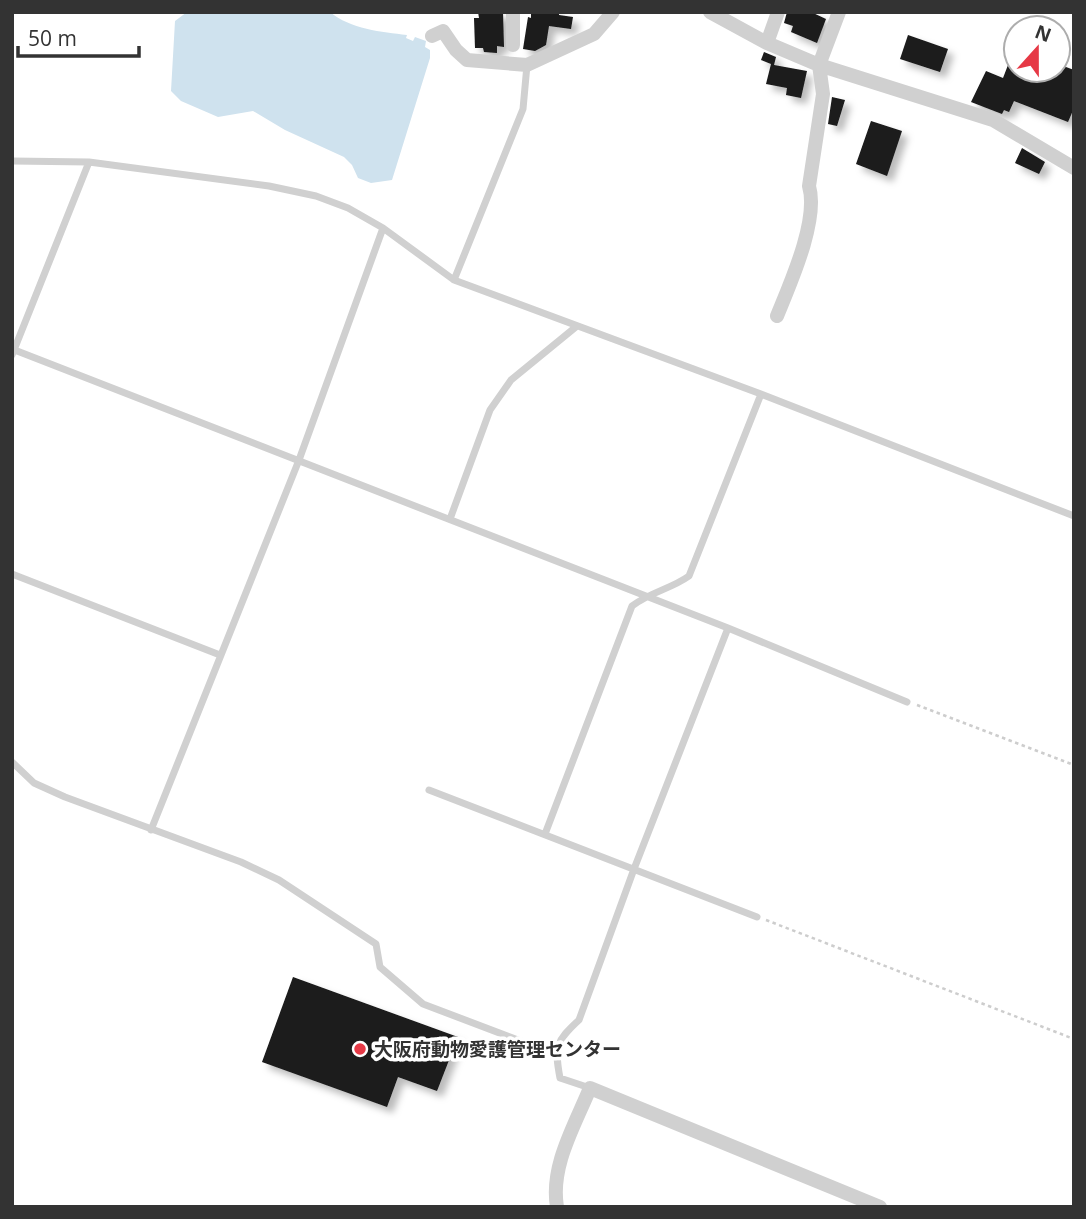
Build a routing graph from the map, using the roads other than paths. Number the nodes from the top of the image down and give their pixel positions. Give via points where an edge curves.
1 (513, 12) edge
2 (613, 12) edge
3 (778, 12) edge
4 (839, 12) edge
5 (716, 13) edge
6 (432, 36) dead end
7 (767, 43) junction
8 (513, 44) dead end
9 (527, 65) junction
10 (819, 65) junction
11 (12, 160) edge
12 (89, 162) junction
13 (1073, 166) edge
14 (383, 228) junction
15 (454, 280) junction
16 (777, 316) dead end
17 (577, 326) junction
18 (13, 351) edge
19 (761, 394) junction
20 (299, 460) junction
21 (1074, 516) edge
22 (450, 519) junction
23 (12, 574) edge
24 (645, 596) junction
25 (728, 628) junction
26 (220, 655) junction
27 (907, 702) road end
28 (12, 762) edge
29 (429, 790) dead end
30 (151, 830) junction
31 (545, 834) junction
32 (634, 869) junction
33 (757, 917) road end
34 (555, 1054) junction
35 (590, 1088) junction
36 (557, 1207) edge
37 (880, 1207) edge

1 - 8 street
2 - 9 street via 594,34
3 - 7 street
4 - 10 street
5 - 7 street
6 - 9 street via 443,31 467,60
7 - 10 street
9 - 15 lane via 523,109
10 - 13 street via 993,120
10 - 16 street via 823,94 808,186 812,197 808,221 797,268
11 - 12 lane
12 - 14 lane via 316,196
12 - 18 lane
14 - 15 lane
14 - 20 lane
15 - 17 lane
17 - 19 lane
17 - 22 lane via 511,380 490,410
18 - 20 lane
19 - 21 lane
19 - 24 lane via 689,576
20 - 22 lane
20 - 26 lane
22 - 24 lane
23 - 26 lane
24 - 25 lane
24 - 31 lane via 632,606
25 - 27 lane
25 - 32 lane
26 - 30 lane
28 - 30 lane via 34,783
29 - 31 lane
30 - 34 lane via 279,880 376,944 380,967 423,1004
31 - 32 lane
32 - 33 lane
32 - 34 lane via 579,1020 563,1034
34 - 35 lane via 560,1078
35 - 36 street via 556,1173
35 - 37 street

